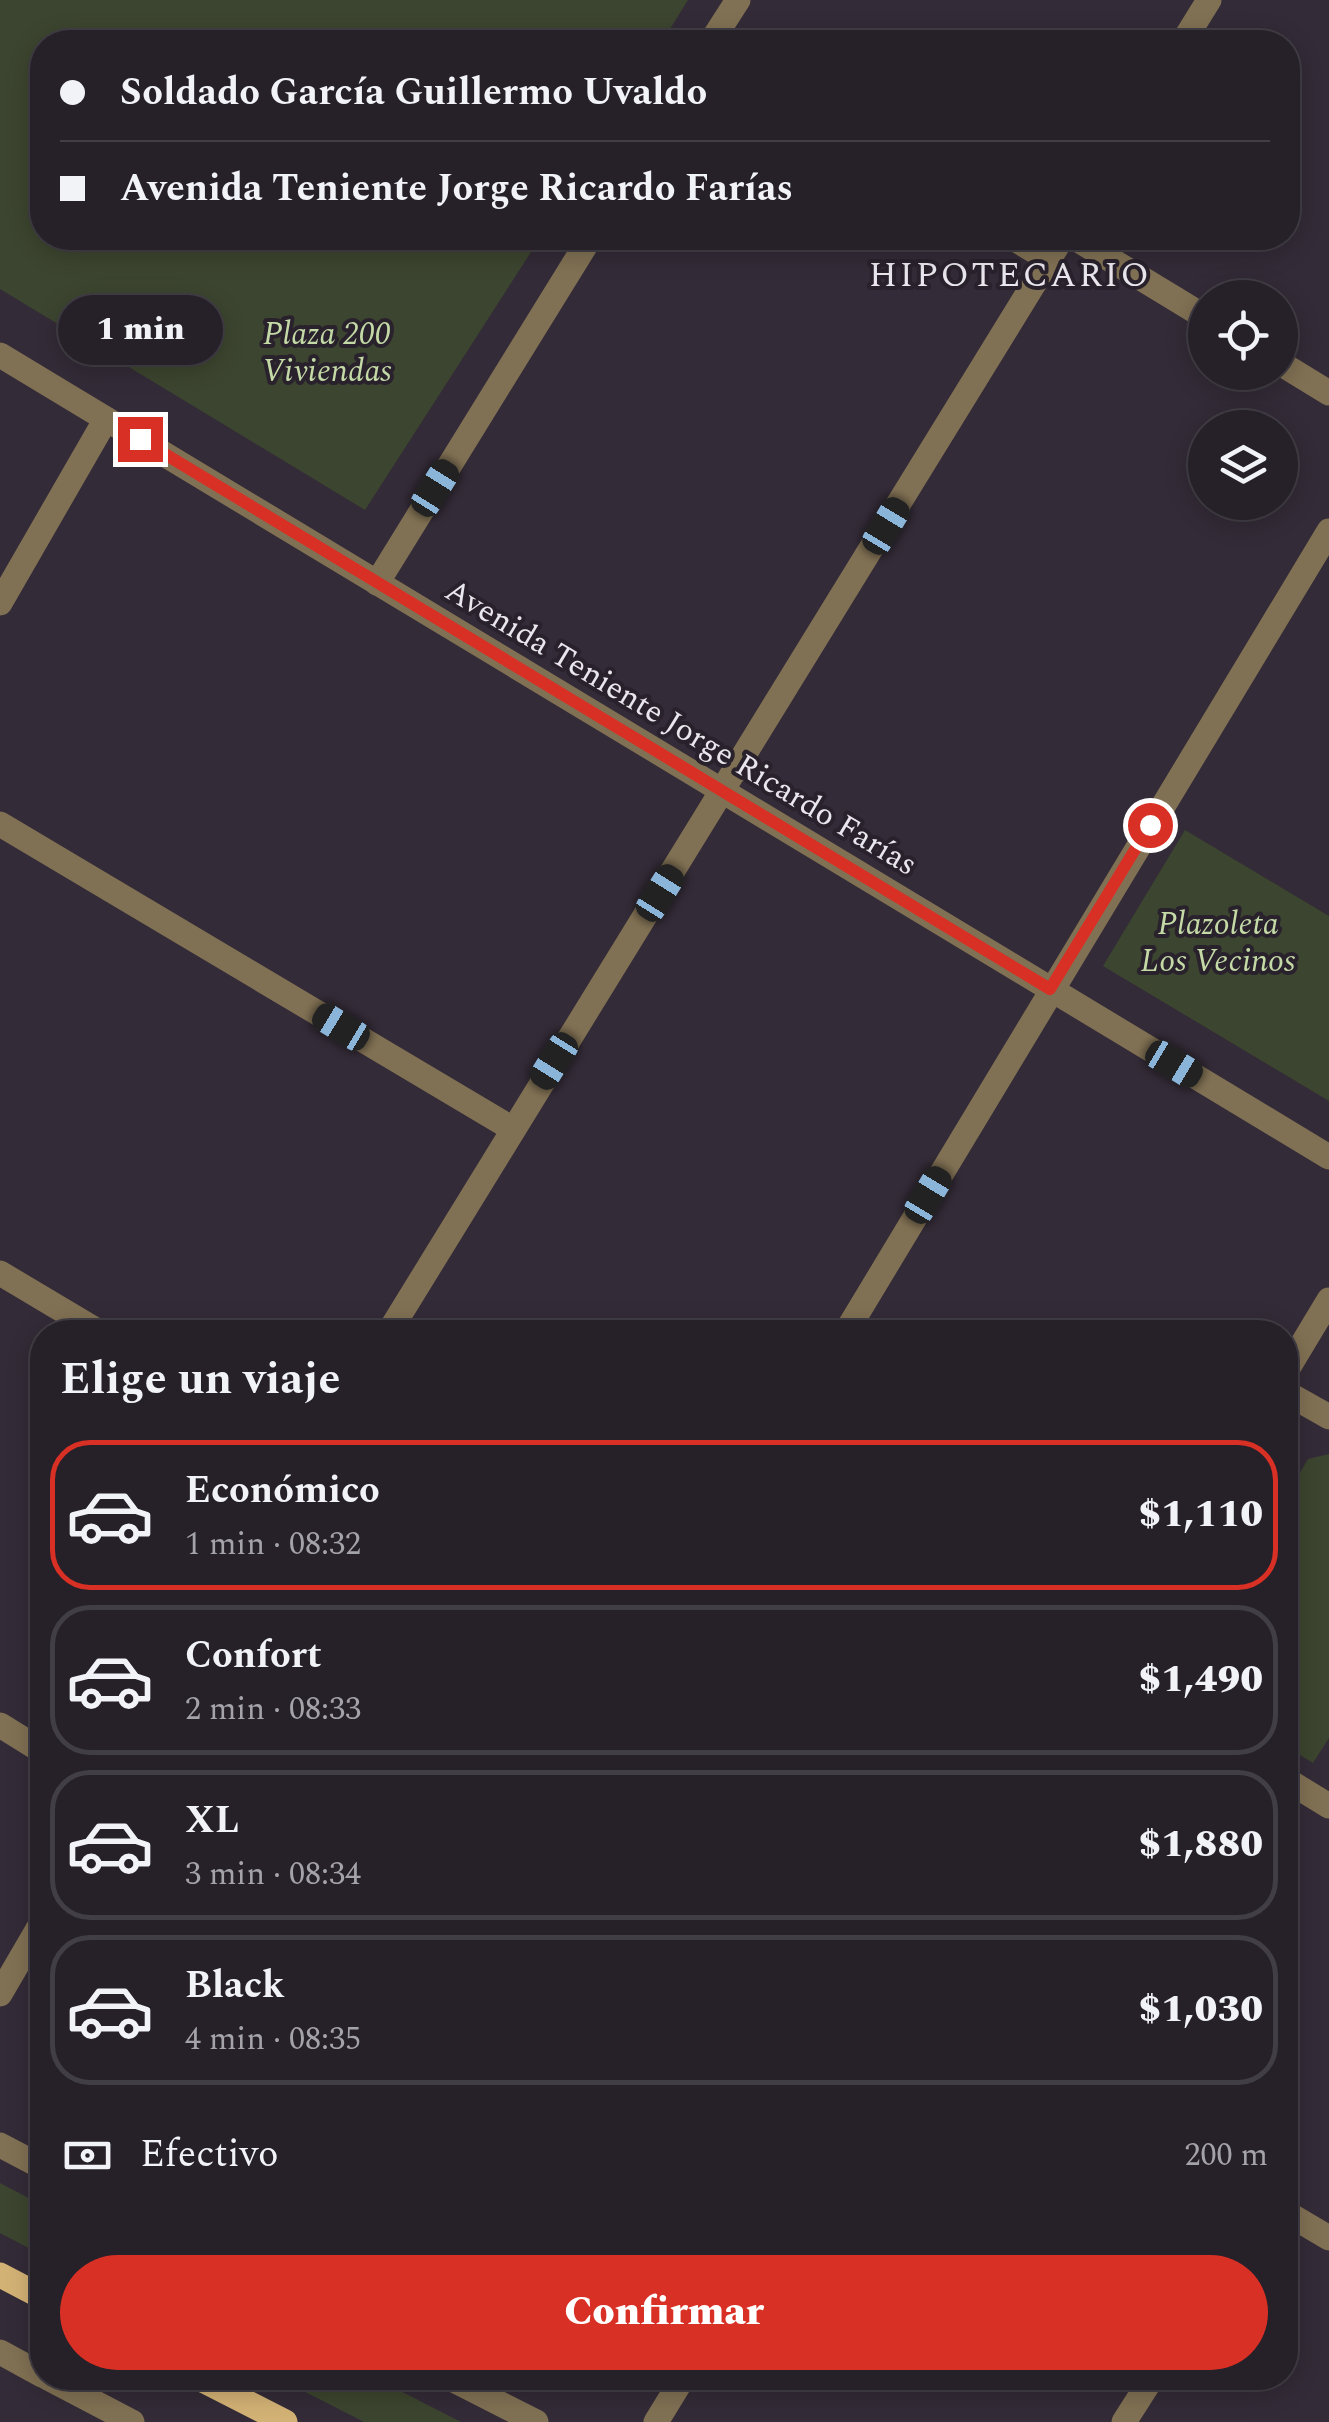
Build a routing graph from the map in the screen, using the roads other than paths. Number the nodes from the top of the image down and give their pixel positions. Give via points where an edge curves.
1 (738, 0) edge
2 (1209, 0) edge
3 (719, 30) edge
4 (1190, 30) edge
5 (583, 250) edge
6 (1054, 250) edge
7 (1095, 250) edge
8 (1188, 307) edge
9 (0, 355) edge
10 (1298, 374) edge
11 (1329, 393) edge
12 (106, 419) junction
13 (1329, 530) edge
14 (377, 583) junction
15 (0, 603) edge
16 (724, 792) junction
17 (0, 824) edge
18 (1050, 989) junction
19 (511, 1128) junction
20 (1329, 1157) edge
21 (0, 1273) edge
22 (1329, 1300) edge
23 (79, 1320) edge
24 (396, 1320) edge
25 (853, 1320) edge
26 (1298, 1351) edge
27 (1298, 1399) edge
28 (1329, 1417) edge
29 (0, 1726) edge
30 (30, 1744) edge
31 (1298, 1787) edge
32 (1329, 1806) edge
33 (30, 1943) edge
34 (0, 1994) edge
35 (0, 2145) edge
36 (30, 2161) edge
37 (1298, 2220) edge
38 (1329, 2238) edge
39 (0, 2274) edge
40 (30, 2290) edge
41 (0, 2352) edge
42 (30, 2368) edge
43 (71, 2390) edge
44 (222, 2390) edge
45 (473, 2390) edge
46 (675, 2390) edge
47 (1144, 2390) edge
48 (132, 2422) edge
49 (285, 2422) edge
50 (536, 2422) edge
51 (656, 2422) edge
52 (1124, 2422) edge

1 - 3 street
2 - 4 street
5 - 14 street
6 - 16 street
7 - 8 street
9 - 12 street, Avenida Teniente Jorge Ricardo Farías
10 - 11 street
12 - 14 street, Avenida Teniente Jorge Ricardo Farías
12 - 15 street
13 - 18 street
14 - 16 street, Avenida Teniente Jorge Ricardo Farías
16 - 18 street, Avenida Teniente Jorge Ricardo Farías
16 - 19 street
17 - 19 street
18 - 20 street, Avenida Teniente Jorge Ricardo Farías
18 - 25 street
19 - 24 street
21 - 23 street
22 - 26 street
27 - 28 street
29 - 30 street
31 - 32 street
33 - 34 street
35 - 36 street
37 - 38 street
39 - 40 main road
41 - 42 street
43 - 48 street
44 - 49 main road
45 - 50 street
46 - 51 street
47 - 52 street

